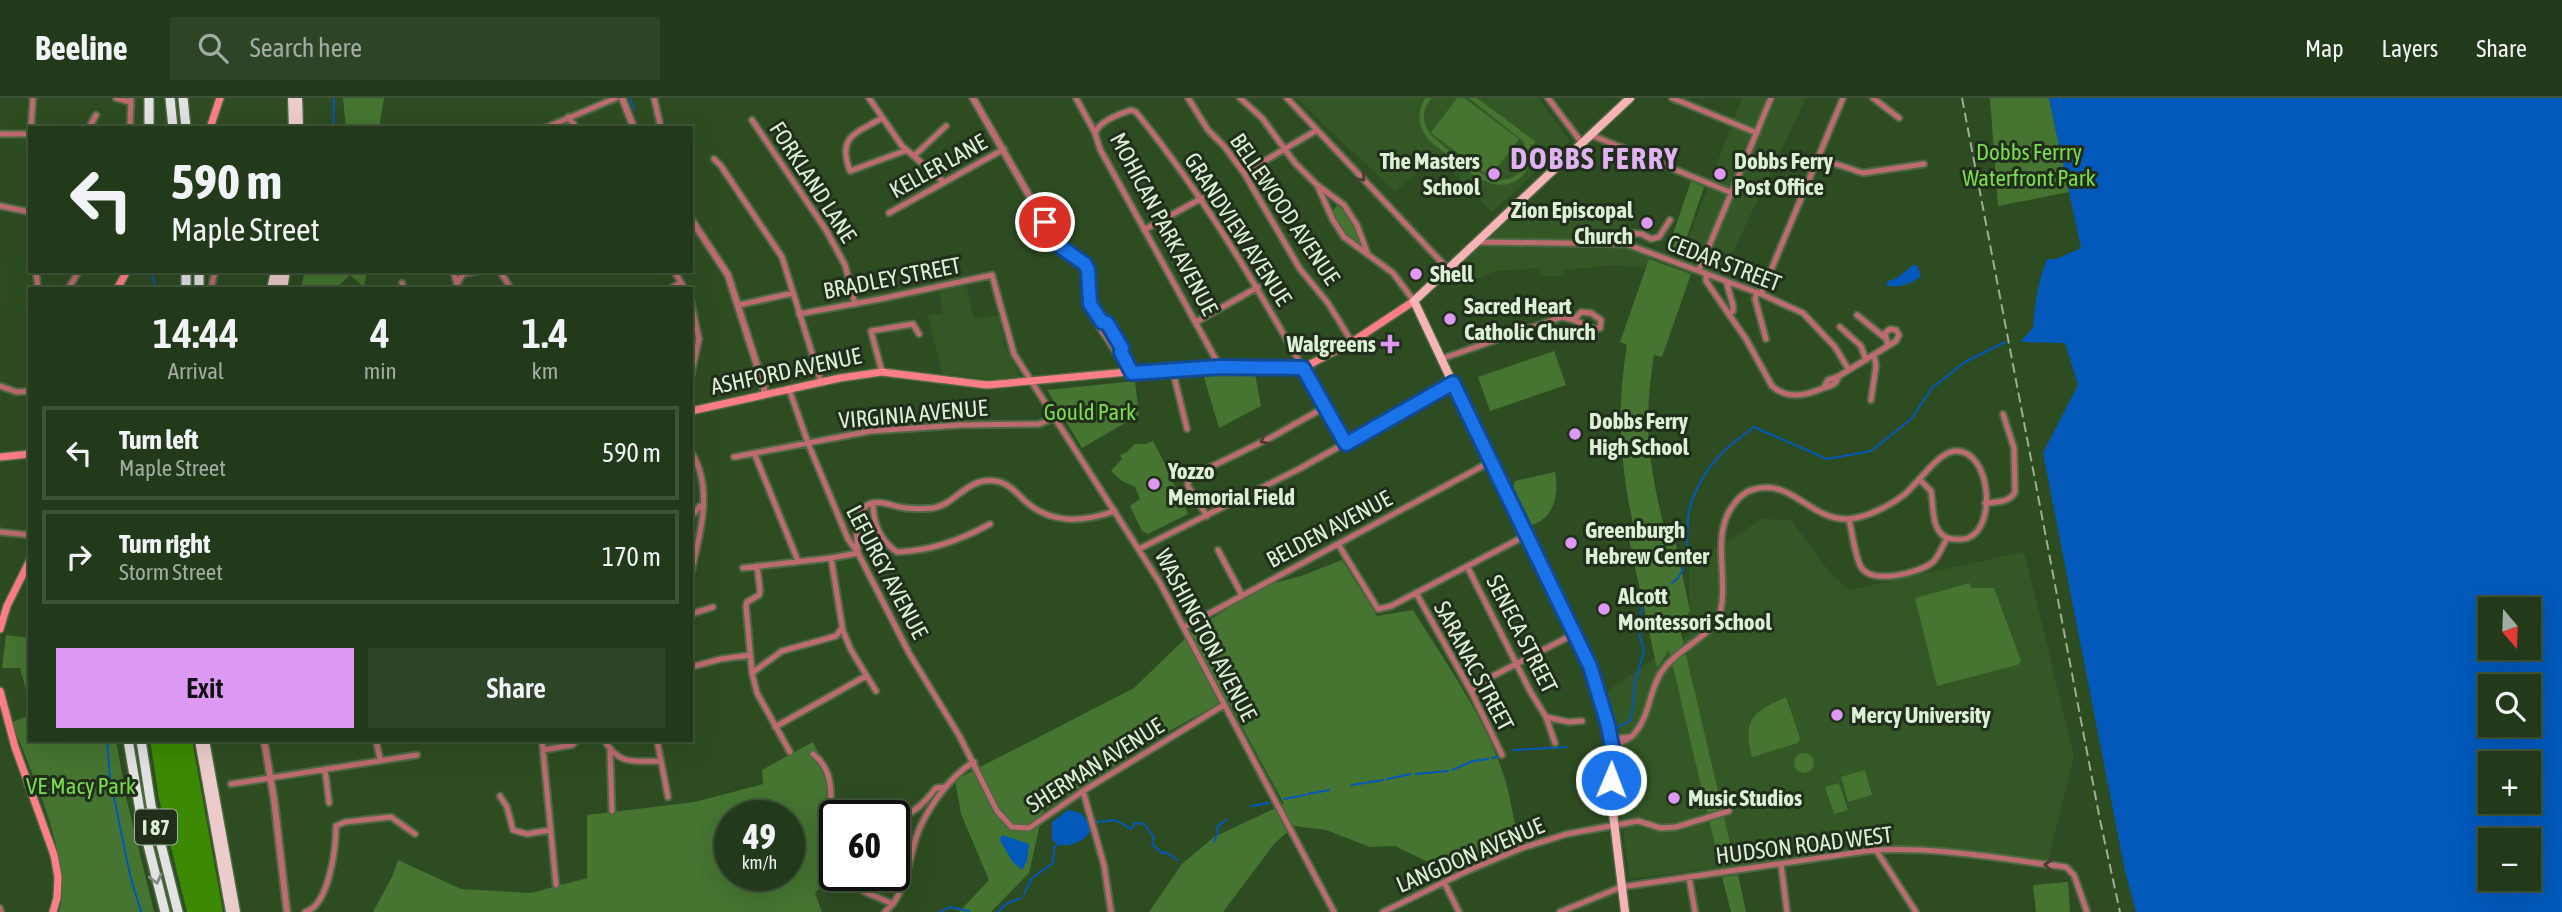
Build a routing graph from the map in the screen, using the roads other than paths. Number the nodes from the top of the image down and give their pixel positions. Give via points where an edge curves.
1 (33, 98) edge
2 (116, 98) edge
3 (149, 98) edge
4 (170, 98) edge
5 (183, 98) edge
6 (220, 98) edge
7 (292, 98) edge
8 (298, 98) edge
9 (615, 98) edge
10 (622, 98) edge
11 (654, 98) edge
12 (869, 98) edge
13 (973, 98) edge
14 (1076, 98) edge
15 (1188, 98) edge
16 (1240, 98) edge
17 (1287, 98) edge
18 (1548, 98) edge
19 (1630, 98) edge
20 (1672, 98) edge
21 (1771, 98) edge
22 (1843, 98) edge
23 (1873, 98) edge
24 (131, 100) edge
25 (96, 115) dead end
26 (568, 117) junction
27 (882, 118) junction
28 (1899, 118) dead end
29 (752, 120) dead end
30 (31, 126) edge
31 (90, 126) edge
32 (130, 126) edge
33 (149, 126) edge
34 (173, 126) edge
35 (186, 126) edge
36 (211, 126) edge
37 (293, 126) edge
38 (299, 126) edge
39 (549, 126) edge
40 (575, 126) edge
41 (633, 126) edge
42 (661, 126) edge
43 (946, 126) dead end
44 (1317, 130) junction
45 (1095, 132) junction
46 (1757, 133) junction
47 (0, 134) edge
48 (28, 134) edge
49 (1591, 135) junction
50 (1582, 143) junction
51 (1004, 149) junction
52 (1284, 149) junction
53 (908, 150) junction
54 (914, 156) junction
55 (1818, 158) junction
56 (714, 159) dead end
57 (1924, 164) dead end
58 (1244, 173) junction
59 (944, 183) junction
60 (1316, 184) junction
61 (1732, 193) junction
62 (1202, 198) junction
63 (0, 206) edge
64 (28, 212) edge
65 (889, 214) dead end
66 (1670, 220) dead end
67 (693, 222) edge
68 (1144, 230) junction
69 (1475, 242) junction
70 (1626, 244) junction
71 (1367, 252) junction
72 (1447, 268) junction
73 (1699, 270) junction
74 (468, 273) edge
75 (675, 273) edge
76 (1706, 273) junction
77 (992, 275) joint
78 (1726, 281) junction
79 (681, 282) junction
80 (456, 286) edge
81 (673, 287) edge
82 (684, 287) edge
83 (1258, 287) junction
84 (793, 293) junction
85 (1759, 293) junction
86 (1414, 301) junction
87 (855, 304) junction
88 (739, 305) junction
89 (693, 310) edge
90 (799, 314) junction
91 (1730, 314) junction
92 (1857, 315) dead end
93 (1574, 320) junction
94 (1196, 321) junction
95 (1840, 327) dead end
96 (919, 334) dead end
97 (1884, 337) junction
98 (1766, 338) dead end
99 (1352, 342) junction
100 (1888, 345) junction
101 (695, 353) edge
102 (1874, 355) junction
103 (1441, 359) junction
104 (1866, 360) junction
105 (1220, 367) junction
106 (1172, 368) junction
107 (1303, 368) junction
108 (1849, 370) junction
109 (882, 372) junction
110 (1132, 373) junction
111 (821, 382) junction
112 (1033, 383) junction
113 (1453, 383) junction
114 (0, 386) edge
115 (789, 389) junction
116 (28, 391) edge
117 (764, 394) junction
118 (1871, 400) dead end
119 (1325, 407) junction
120 (693, 411) edge
121 (2003, 414) dead end
122 (1054, 418) junction
123 (1187, 429) dead end
124 (808, 443) junction
125 (1346, 444) junction
126 (28, 454) edge
127 (755, 455) junction
128 (0, 457) edge
129 (734, 457) dead end
130 (1490, 462) junction
131 (694, 464) edge
132 (1920, 480) junction
133 (703, 500) junction
134 (873, 503) junction
135 (1985, 503) junction
136 (1115, 511) junction
137 (693, 514) edge
138 (1207, 516) junction
139 (1849, 519) junction
140 (990, 524) dead end
141 (0, 532) edge
142 (28, 535) edge
143 (1525, 536) junction
144 (1947, 538) junction
145 (1338, 544) junction
146 (1139, 549) junction
147 (1218, 550) dead end
148 (858, 553) junction
149 (831, 558) junction
150 (693, 561) edge
151 (798, 561) junction
152 (28, 565) edge
153 (758, 566) junction
154 (1467, 566) junction
155 (743, 568) dead end
156 (1416, 593) junction
157 (1242, 595) junction
158 (713, 607) dead end
159 (693, 613) edge
160 (0, 622) edge
161 (1184, 627) junction
162 (842, 628) junction
163 (0, 629) edge
164 (1574, 634) junction
165 (750, 655) junction
166 (1516, 664) junction
167 (693, 666) edge
168 (752, 673) junction
169 (866, 676) junction
170 (0, 691) edge
171 (876, 691) dead end
172 (1471, 691) junction
173 (1224, 705) junction
174 (1546, 717) junction
175 (1582, 721) dead end
176 (775, 727) junction
177 (128, 742) edge
178 (141, 742) edge
179 (199, 742) edge
180 (205, 742) edge
181 (264, 742) edge
182 (376, 742) edge
183 (542, 742) edge
184 (574, 742) edge
185 (605, 742) edge
186 (657, 742) edge
187 (1555, 743) dead end
188 (1611, 743) junction
189 (543, 750) junction
190 (610, 750) junction
191 (790, 752) dead end
192 (813, 754) dead end
193 (417, 755) dead end
194 (1502, 755) dead end
195 (380, 759) junction
196 (660, 761) junction
197 (974, 762) junction
198 (325, 769) junction
199 (270, 778) junction
200 (230, 784) dead end
201 (945, 787) junction
202 (1083, 792) junction
203 (500, 796) dead end
204 (668, 797) dead end
205 (830, 800) edge
206 (329, 803) dead end
207 (612, 811) dead end
208 (1729, 811) dead end
209 (910, 813) edge
210 (1613, 824) junction
211 (550, 830) junction
212 (415, 834) dead end
213 (1876, 850) junction
214 (1781, 864) junction
215 (1689, 877) junction
216 (1444, 882) junction
217 (556, 885) dead end
218 (1621, 887) junction
219 (864, 891) edge
220 (893, 904) junction
221 (53, 912) edge
222 (164, 912) edge
223 (178, 912) edge
224 (230, 912) edge
225 (236, 912) edge
226 (286, 912) edge
227 (304, 912) edge
228 (885, 912) edge
229 (1111, 912) edge
230 (1334, 912) edge
231 (1383, 912) edge
232 (1459, 912) edge
233 (1560, 912) edge
234 (1625, 912) edge
235 (1695, 912) edge
236 (1787, 912) edge
237 (1916, 912) edge
238 (2087, 912) edge

1 - 30 street
2 - 24 street
3 - 33 highway
4 - 34 highway
5 - 35 highway
6 - 36 main road
7 - 37 highway
8 - 38 highway
9 - 26 street
10 - 41 street
11 - 42 street
12 - 27 street
13 - 51 street
14 - 45 street, MOHICAN PARK AVENUE
15 - 58 street, BELLEWOOD AVENUE
16 - 52 street via 1262,118
17 - 44 street
18 - 50 street
19 - 49 main road
20 - 46 street
21 - 46 street
22 - 55 street
23 - 28 street
24 - 32 street
25 - 31 street
26 - 39 street
26 - 40 street
27 - 53 street
27 - 53 street via 845,143 850,171
29 - 87 street, FORKLAND LANE via 826,230 845,265
43 - 54 street
44 - 52 street
44 -> 72 street
45 - 62 street, GRANDVIEW AVENUE via 1105,121 1131,110
45 - 68 street, MOHICAN PARK AVENUE
46 - 61 street
47 - 48 street
49 - 50 main road
49 - 61 street
50 - 69 main road
51 - 59 street, KELLER LANE
51 - 110 street via 1054,239 1085,264 1090,304 1107,323
52 - 58 street
52 - 60 street
53 - 54 street
54 - 59 street
55 - 57 street via 1863,173
55 - 85 street
56 - 84 street via 782,257
58 - 99 street, BELLEWOOD AVENUE via 1300,269
59 - 65 street, KELLER LANE
60 - 71 street via 1349,211
60 - 71 street via 1344,237
61 - 73 street
62 - 68 street
62 - 83 street, GRANDVIEW AVENUE
63 - 64 street
66 - 70 street via 1658,237 1628,233
67 - 88 street via 725,269
68 - 94 street, MOHICAN PARK AVENUE
69 - 70 street, CEDAR STREET
69 - 72 main road
70 - 73 street, CEDAR STREET
71 - 86 street via 1393,274
72 - 86 main road
73 - 76 street, CEDAR STREET
74 - 80 street
75 - 79 street
76 - 78 street, CEDAR STREET
76 - 91 street via 1706,281
77 - 87 street, BRADLEY STREET
77 - 112 street, WASHINGTON AVENUE via 1011,348
78 - 85 street, CEDAR STREET
78 - 91 street via 1733,305
79 - 81 street
79 - 82 street
83 - 94 street
83 - 107 street, GRANDVIEW AVENUE
84 - 88 street
84 - 90 street
85 - 98 street via 1755,299
85 - 108 street, CEDAR STREET via 1809,317
86 - 99 main road, ASHFORD AVENUE
86 - 103 main road
87 - 90 street, BRADLEY STREET
88 - 117 street
89 - 101 street via 698,329
90 - 111 street
91 - 108 street via 1774,389 1811,394
92 - 97 street
93 - 93 street via 1598,330 1602,325 1591,313 1581,313
93 - 103 street via 1562,317
94 - 105 street, MOHICAN PARK AVENUE
95 - 104 street via 1861,346
96 - 109 street via 913,324 871,331
97 - 100 street
97 - 100 street via 1887,330 1898,332 1896,341
99 - 107 main road, ASHFORD AVENUE
100 - 102 street
102 - 104 street
102 - 118 street via 1877,366
103 - 113 main road
104 - 108 street
105 - 106 main road, ASHFORD AVENUE
105 - 107 main road, ASHFORD AVENUE
106 - 110 main road, ASHFORD AVENUE
106 - 123 street
107 - 119 street, GRANDVIEW AVENUE
109 - 111 main road, ASHFORD AVENUE
109 - 112 main road, ASHFORD AVENUE via 987,385
110 - 112 main road, ASHFORD AVENUE
111 - 115 main road, ASHFORD AVENUE
112 - 122 street, WASHINGTON AVENUE
113 - 125 street
113 - 130 main road
114 - 116 street
115 - 117 main road, ASHFORD AVENUE
115 - 124 street, LEFURGY AVENUE
117 - 120 main road, ASHFORD AVENUE
119 - 125 street, GRANDVIEW AVENUE
119 -> 138 street via 1191,475 1188,486
121 - 135 street via 2014,448 2015,492 2012,498
122 - 124 street, VIRGINIA AVENUE via 1039,424 871,430
122 - 136 street, WASHINGTON AVENUE
124 - 127 street, VIRGINIA AVENUE
124 - 148 street, LEFURGY AVENUE via 837,516
125 - 138 street
126 - 128 main road
127 - 129 street, VIRGINIA AVENUE
127 - 151 street
130 - 143 main road
130 - 145 street, BELDEN AVENUE
131 - 133 street via 704,488
132 - 135 street via 1944,454 1969,453 1983,474
132 - 139 street via 1888,505
132 - 144 street via 1931,491 1932,516
133 - 137 street
133 - 150 street
134 - 136 street via 940,507 971,485 994,481 1005,483 1043,513 1061,519 1095,518
134 - 140 street via 875,526 897,552 941,545
134 - 148 street via 863,509 857,522
135 - 144 street via 1986,519 1979,533 1965,540
136 - 146 street, WASHINGTON AVENUE
138 - 146 street
139 - 144 street via 1862,568 1882,578 1922,568 1933,561
139 - 188 street via 1829,517 1776,487 1742,495 1723,523 1720,616 1663,670 1631,737
141 - 142 street
143 - 154 street
143 - 164 main road
145 - 156 street via 1378,609
145 - 157 street, BELDEN AVENUE
146 - 161 street, WASHINGTON AVENUE
147 - 157 street
148 - 149 street
148 - 197 street, LEFURGY AVENUE via 909,653
149 - 151 street
149 - 162 street
151 - 153 street
152 - 160 main road
153 - 155 street
153 - 165 street via 759,595 747,601
154 - 156 street
154 - 166 street, SENECA STREET
156 - 172 street, SARANAC STREET
157 - 161 street, BELDEN AVENUE
158 - 159 street
160 - 163 main road
161 - 173 street, WASHINGTON AVENUE
162 - 168 street via 836,636 782,651
162 - 169 street
164 - 166 street
164 - 188 main road via 1599,691
165 - 167 street
165 - 168 street
166 - 172 street
166 - 174 street, SENECA STREET
168 - 176 street
169 - 171 street
169 - 176 street
170 - 221 main road via 54,855 58,877
172 - 194 street, SARANAC STREET
173 - 202 street, SHERMAN AVENUE
173 - 230 street, WASHINGTON AVENUE
174 - 175 street, SENECA STREET
174 - 187 street, SENECA STREET
176 - 191 street
177 -> 222 highway, I 87
178 - 223 highway, I 87 via 151,805
179 - 224 highway
180 - 225 highway
181 - 199 street
182 - 195 street
183 - 189 street
184 - 189 street
185 - 190 street
186 - 196 street
188 - 210 main road
189 - 211 street
190 - 196 street via 620,759
190 - 207 street
192 - 205 street via 825,769
193 - 195 street
195 - 198 street
196 - 204 street
197 - 201 street
197 - 202 street, SHERMAN AVENUE via 997,811 1012,827 1029,828
198 - 199 street
198 - 206 street
199 - 200 street
199 - 226 street
201 - 209 street via 936,788
201 - 220 street via 916,836
202 - 229 street via 1104,865
203 - 211 street via 513,830 527,834
208 - 210 street, LANGDON AVENUE via 1676,828 1638,821
210 - 216 street, LANGDON AVENUE via 1522,848
210 - 218 main road
211 - 217 street
212 - 227 street via 391,817 336,826 324,895 318,905
213 - 214 street, HUDSON ROAD WEST
213 - 237 street
238 -> 213 street, HUDSON ROAD WEST via 2074,875 2066,867
214 - 215 street, HUDSON ROAD WEST
214 - 236 street
215 - 218 street, HUDSON ROAD WEST
215 - 235 street
216 - 231 street, LANGDON AVENUE
216 - 232 street
218 - 233 street, HUDSON ROAD WEST
218 - 234 main road
219 - 220 street
220 - 228 street

